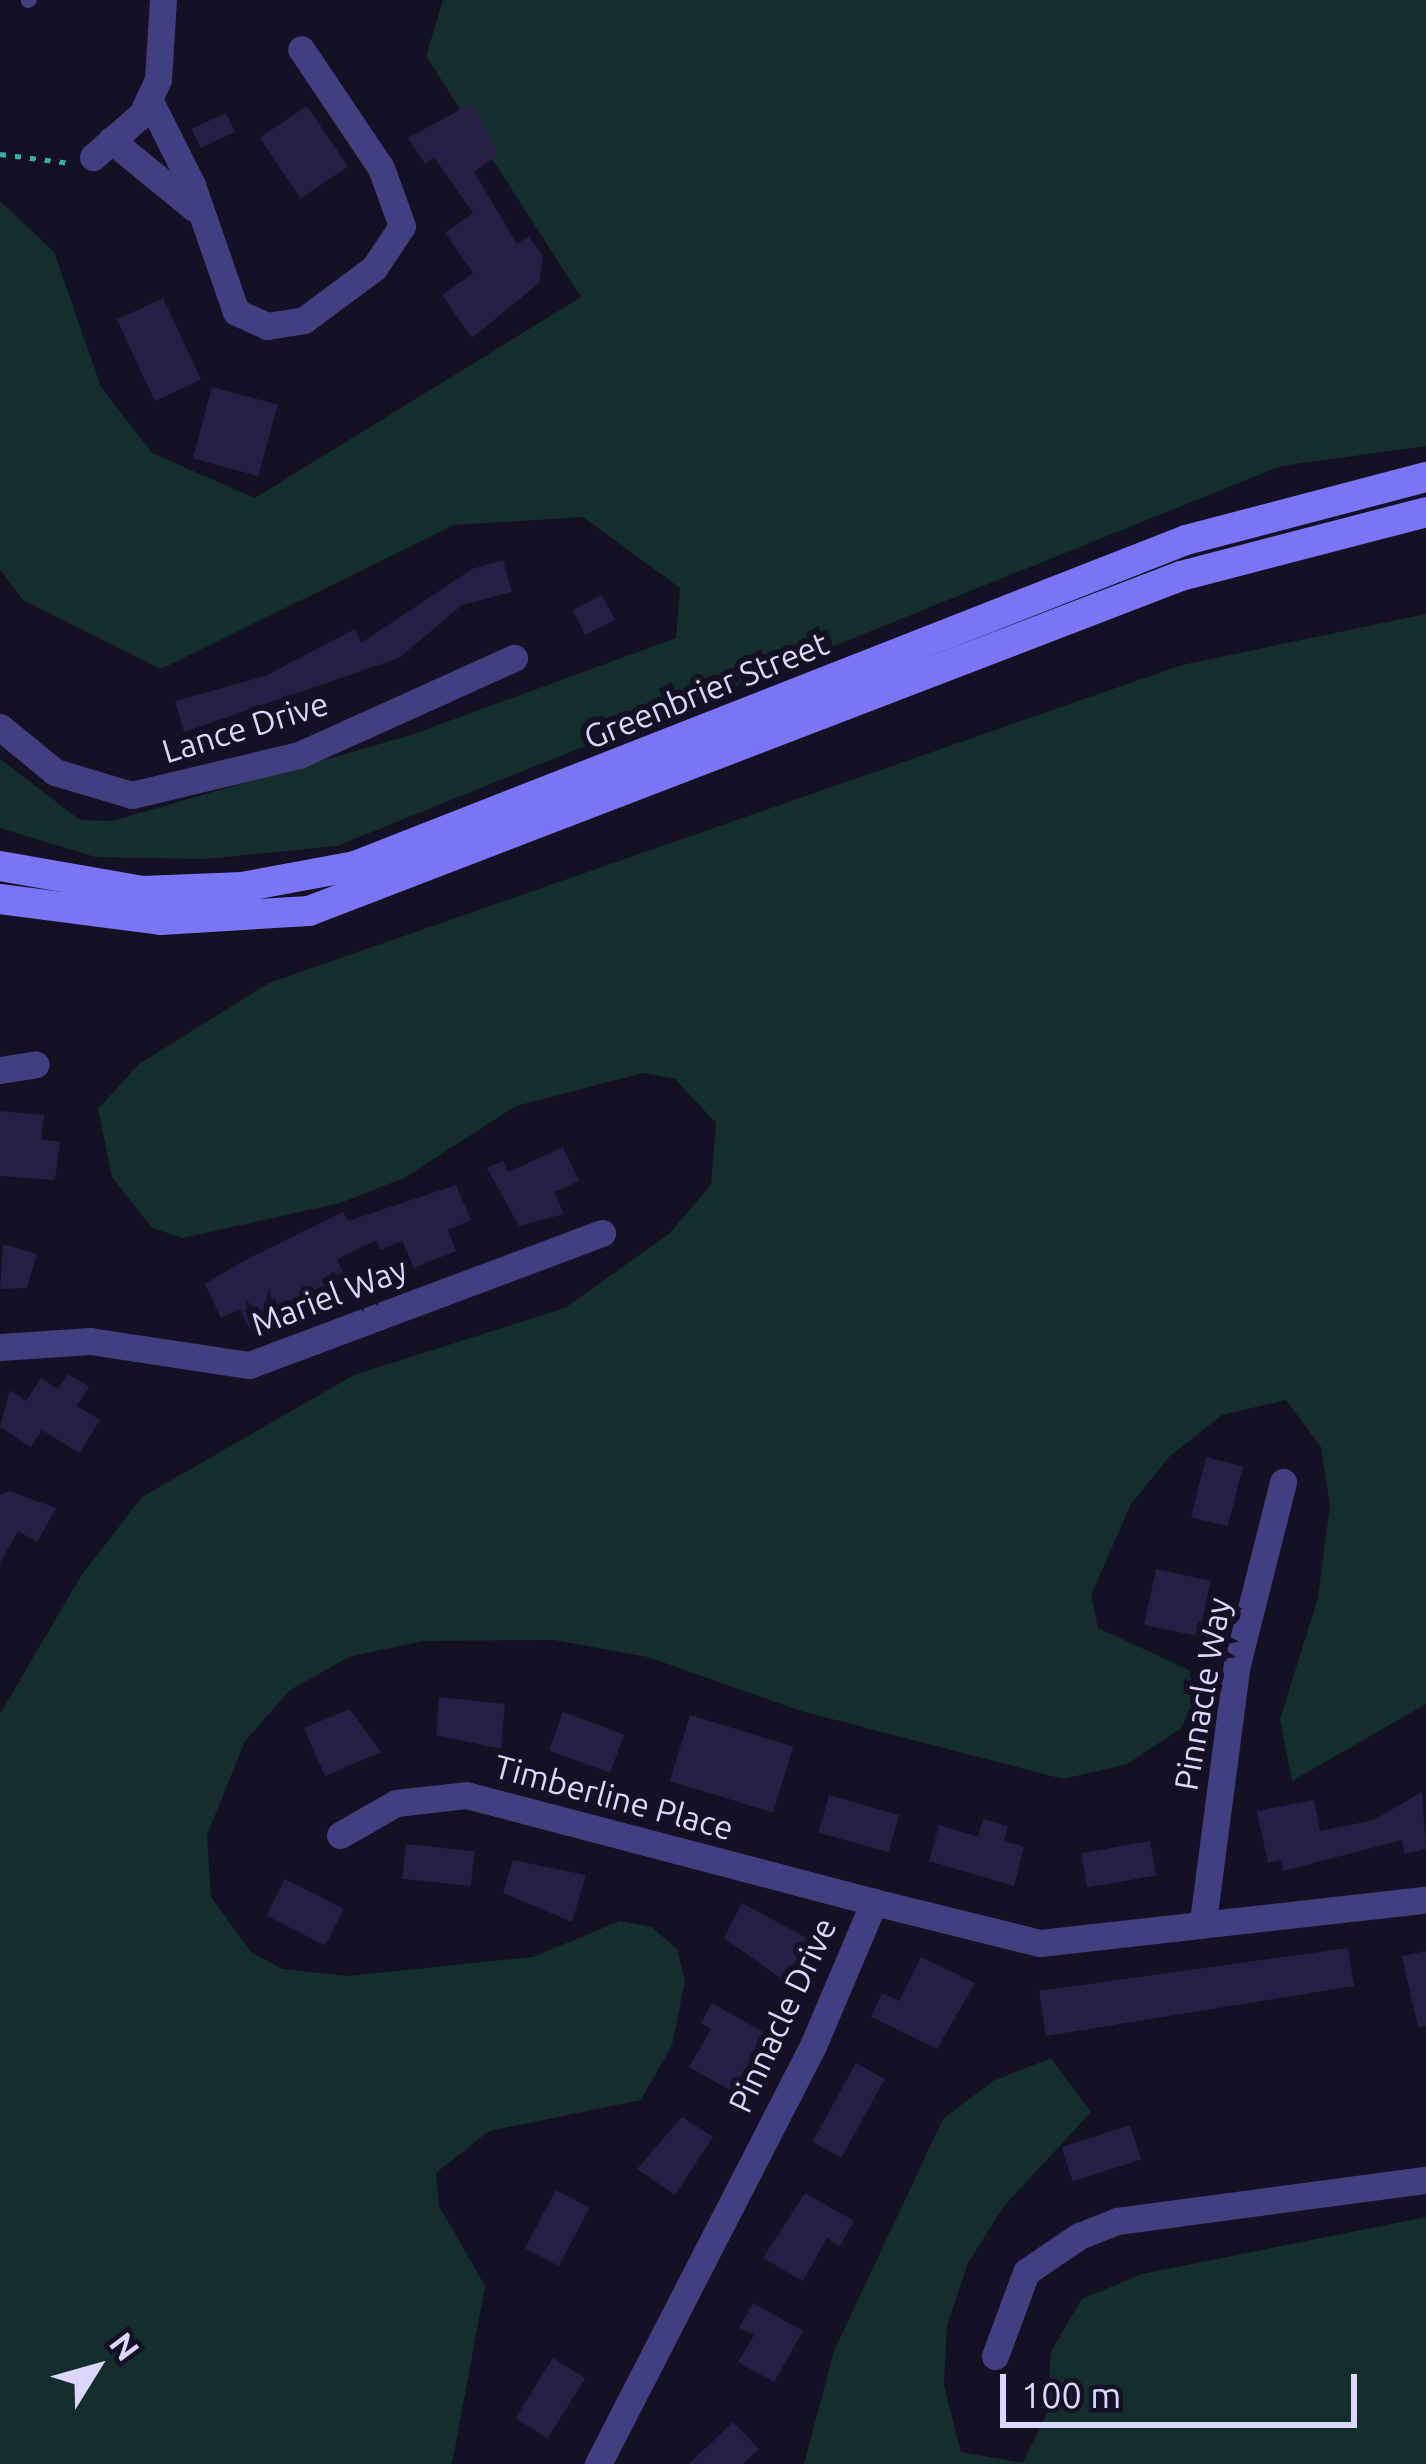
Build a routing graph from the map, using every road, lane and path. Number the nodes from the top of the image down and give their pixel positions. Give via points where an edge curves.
1 (163, 0) edge
2 (302, 49) dead end
3 (149, 99) junction
4 (102, 149) junction
5 (0, 154) edge
6 (197, 211) junction
7 (1426, 477) edge
8 (1426, 512) edge
9 (1159, 550) junction
10 (1169, 580) junction
11 (514, 658) dead end
12 (0, 727) edge
13 (0, 866) edge
14 (0, 899) edge
15 (36, 1064) dead end
16 (0, 1070) edge
17 (602, 1233) dead end
18 (0, 1347) edge
19 (1283, 1483) dead end
20 (340, 1834) dead end
21 (1426, 1900) edge
22 (874, 1902) junction
23 (1203, 1921) junction
24 (1426, 2180) edge
25 (995, 2356) dead end
26 (598, 2464) edge

1 - 3 street via 167,37
2 - 6 street via 401,208 394,245 304,320 267,326 236,312
3 - 4 street
3 - 6 street
4 - 5 path via 55,167
4 - 6 street
7 - 9 main road, Greenbrier Street
8 - 10 main road, Greenbrier Street
9 - 10 lane
9 - 13 main road, Greenbrier Street via 355,866 242,887 142,891
10 - 14 main road, Greenbrier Street via 309,911 161,920
11 - 12 street, Lance Drive via 299,755 132,795 55,772
15 - 16 street
17 - 18 street, Mariel Way via 249,1365 90,1341
19 - 23 street, Pinnacle Way via 1237,1664
20 - 22 street, Timberline Place via 396,1803 466,1796
21 - 23 street, Pinnacle Drive
22 - 23 street, Pinnacle Drive via 1040,1943
22 - 26 street, Pinnacle Drive via 812,2048
24 - 25 street via 1117,2222 1079,2236 1026,2272

